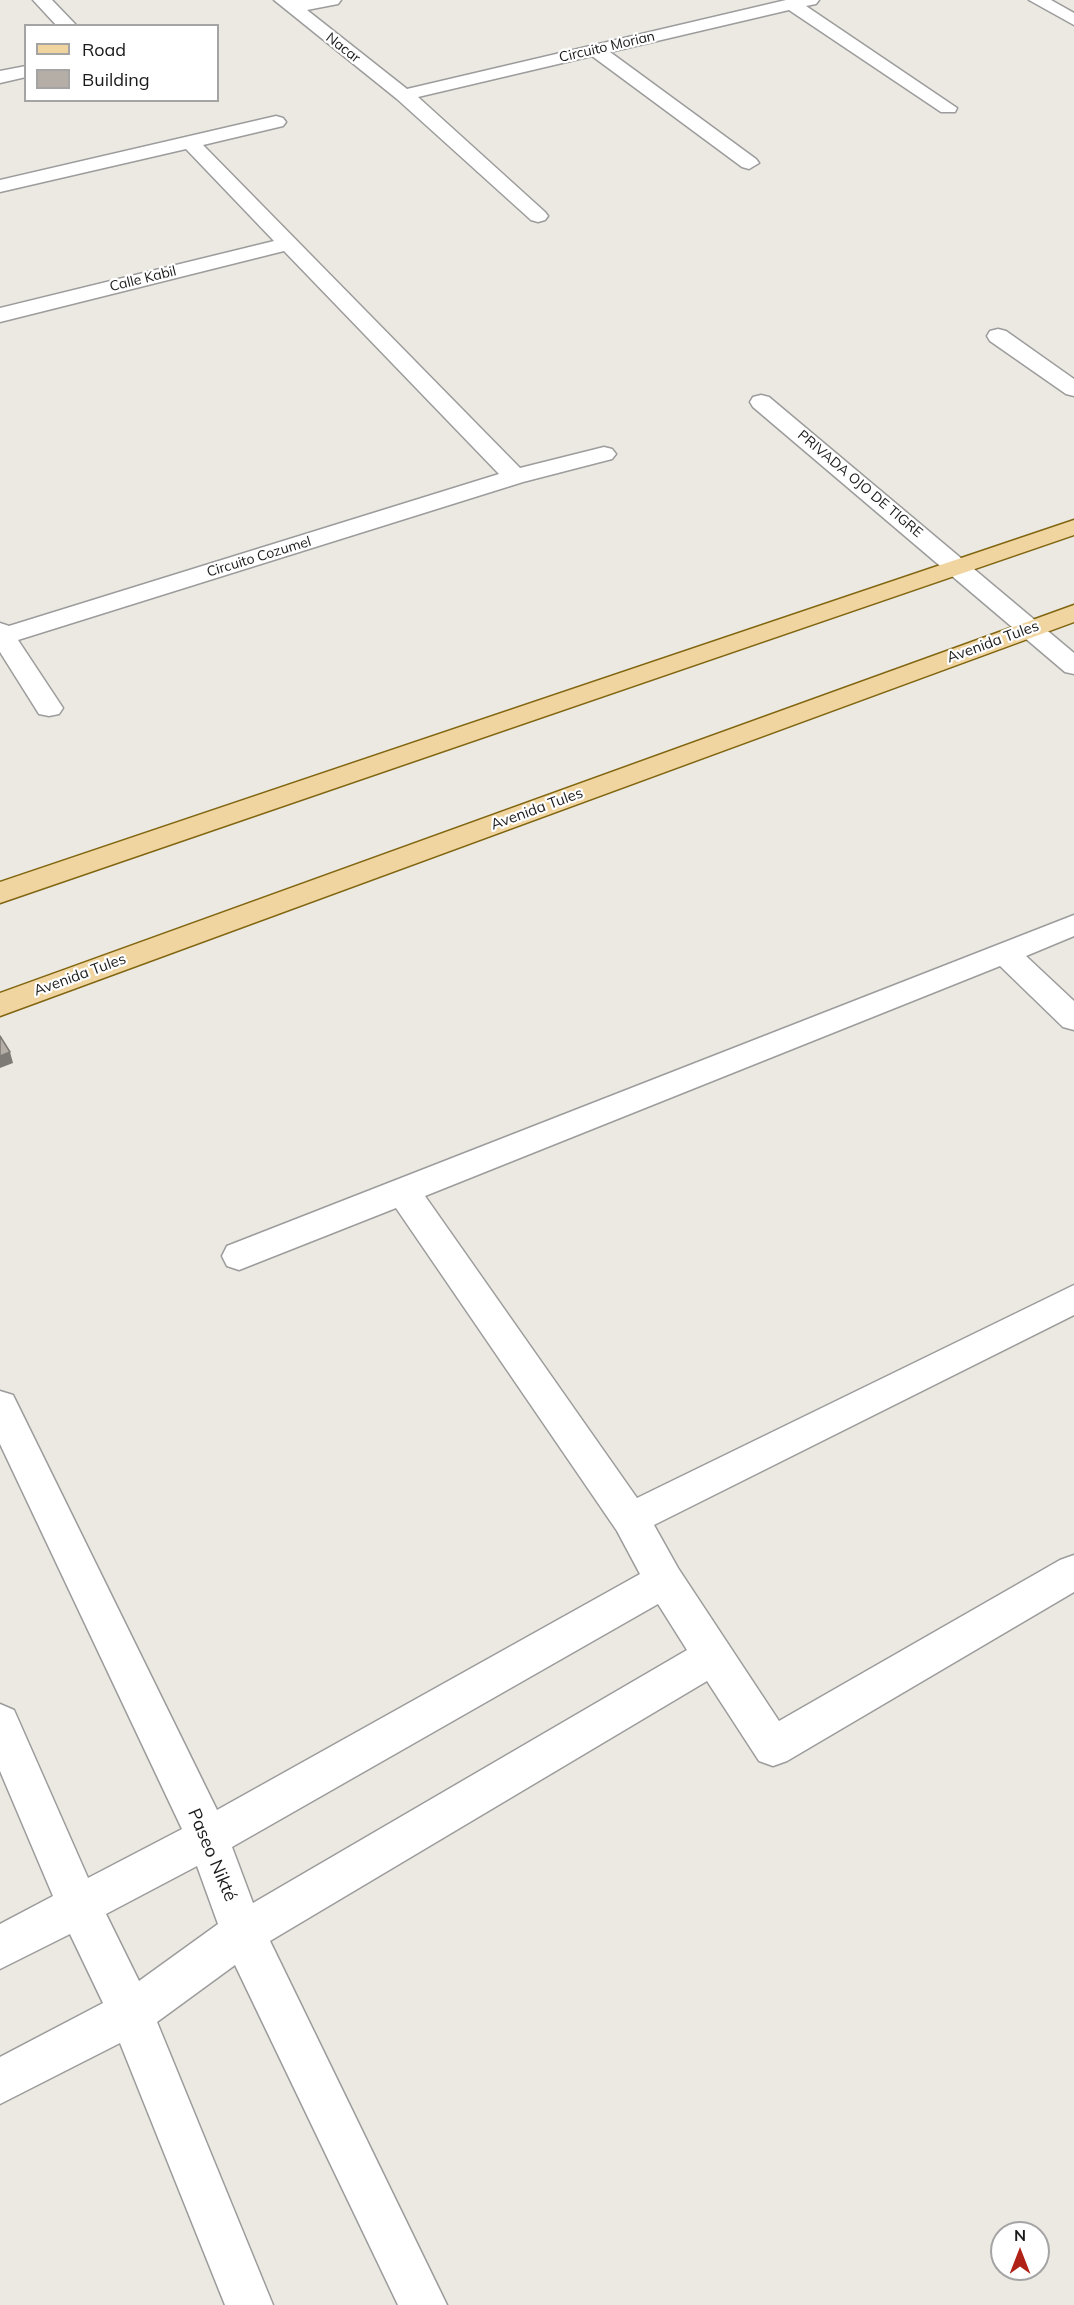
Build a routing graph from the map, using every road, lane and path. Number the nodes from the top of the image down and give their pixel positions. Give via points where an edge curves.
1 (42, 0) edge
2 (332, 0) edge
3 (810, 0) edge
4 (1038, 0) edge
5 (288, 4) edge
6 (791, 4) junction
7 (1074, 20) edge
8 (66, 24) edge
9 (595, 50) junction
10 (24, 71) edge
11 (0, 77) edge
12 (404, 95) junction
13 (948, 108) dead end
14 (276, 122) dead end
15 (190, 142) junction
16 (750, 163) dead end
17 (0, 186) edge
18 (538, 216) dead end
19 (287, 244) junction
20 (0, 315) edge
21 (998, 336) dead end
22 (1074, 389) edge
23 (761, 402) dead end
24 (604, 454) dead end
25 (515, 477) junction
26 (1074, 527) edge
27 (959, 567) junction
28 (1074, 613) edge
29 (1031, 628) junction
30 (2, 634) edge
31 (1074, 666) edge
32 (50, 708) dead end
33 (0, 893) edge
34 (1074, 925) edge
35 (1004, 952) junction
36 (0, 1005) edge
37 (1074, 1019) edge
38 (402, 1190) junction
39 (239, 1256) dead end
40 (1074, 1299) edge
41 (0, 1406) edge
42 (630, 1519) junction
43 (1074, 1572) edge
44 (664, 1580) junction
45 (713, 1656) junction
46 (0, 1723) edge
47 (208, 1838) junction
48 (79, 1906) junction
49 (243, 1933) junction
50 (0, 1947) edge
51 (131, 2013) junction
52 (0, 2081) edge
53 (249, 2305) edge
54 (423, 2305) edge

1 - 8 street
2 - 5 street
3 - 6 street, Circuito Morian
4 - 7 street
5 - 12 street, Nacar
6 - 9 street, Circuito Morian
6 - 13 street
9 - 12 street, Circuito Morian
9 - 16 street
10 - 11 street
12 - 18 street, Nacar
14 - 15 street
15 - 17 street
15 - 19 street
19 - 20 street, Calle Kabil
19 - 25 street
21 - 22 street
23 - 27 street, PRIVADA OJO DE TIGRE
24 - 25 street, Circuito Cozumel
25 - 30 street, Circuito Cozumel
26 - 27 main road
27 - 29 street, PRIVADA OJO DE TIGRE
27 - 33 main road
28 - 29 main road, Avenida Tules
29 - 31 street, PRIVADA OJO DE TIGRE
29 - 36 main road, Avenida Tules
30 - 32 street, Circuito Cozumel
34 - 35 street
35 - 37 street
35 - 38 street
38 - 39 street
38 - 42 street
40 - 42 street
41 - 47 street, Paseo Nikté
42 - 44 street
43 - 45 street via 773,1747
44 - 45 street
44 - 47 street
45 - 49 street
46 - 48 street
47 - 48 street
47 - 49 street, Paseo Nikté
48 - 50 street
48 - 51 street
49 - 51 street
49 - 54 street, Paseo Nikté
51 - 52 street
51 - 53 street

